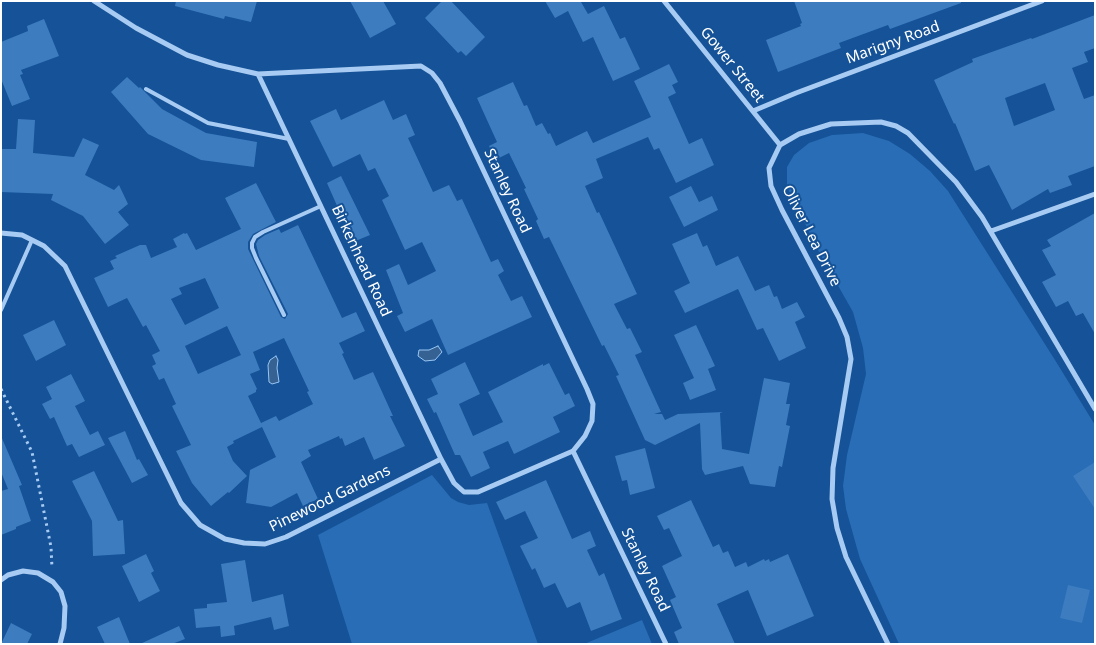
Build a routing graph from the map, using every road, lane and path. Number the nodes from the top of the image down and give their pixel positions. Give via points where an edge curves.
1 (94, 1) edge
2 (664, 1) edge
3 (1042, 1) edge
4 (258, 74) junction
5 (146, 89) dead end
6 (753, 111) junction
7 (289, 139) junction
8 (780, 145) junction
9 (1095, 194) edge
10 (321, 206) junction
11 (991, 231) junction
12 (1, 232) edge
13 (32, 240) junction
14 (1, 310) edge
15 (284, 315) dead end
16 (1, 389) edge
17 (1093, 401) edge
18 (1095, 409) edge
19 (573, 451) junction
20 (441, 459) junction
21 (1, 580) edge
22 (53, 582) junction
23 (60, 644) edge
24 (666, 644) edge
25 (888, 644) edge

1 - 4 street, Stanley Road via 187,55
2 - 6 street, Gower Street
3 - 6 street, Marigny Road
4 - 7 street, Birkenhead Road
4 - 19 street, Stanley Road via 421,66 432,73 460,121 587,389 592,404 592,421
5 - 7 lane via 208,123
6 - 8 street, Gower Street
7 - 10 street, Birkenhead Road
8 - 11 street via 799,134 831,124 881,122 896,126 916,140 956,182
8 - 25 street, Oliver Lea Drive via 769,168 770,186 848,337 849,376 833,468 832,499 836,528 846,557
9 - 11 street
10 - 15 lane via 263,232 252,242 256,258
10 - 20 street, Birkenhead Road
11 - 17 street
12 - 13 street, Pinewood Gardens
13 - 14 lane
13 - 20 street, Pinewood Gardens via 44,246 65,266 181,503 208,530 225,539 244,543 272,542
16 - 22 path via 32,452 51,547
17 - 18 street
19 - 20 street via 478,492 464,492 454,483
19 - 24 street, Stanley Road
21 - 22 street via 23,571 38,573
22 - 23 street via 66,606

